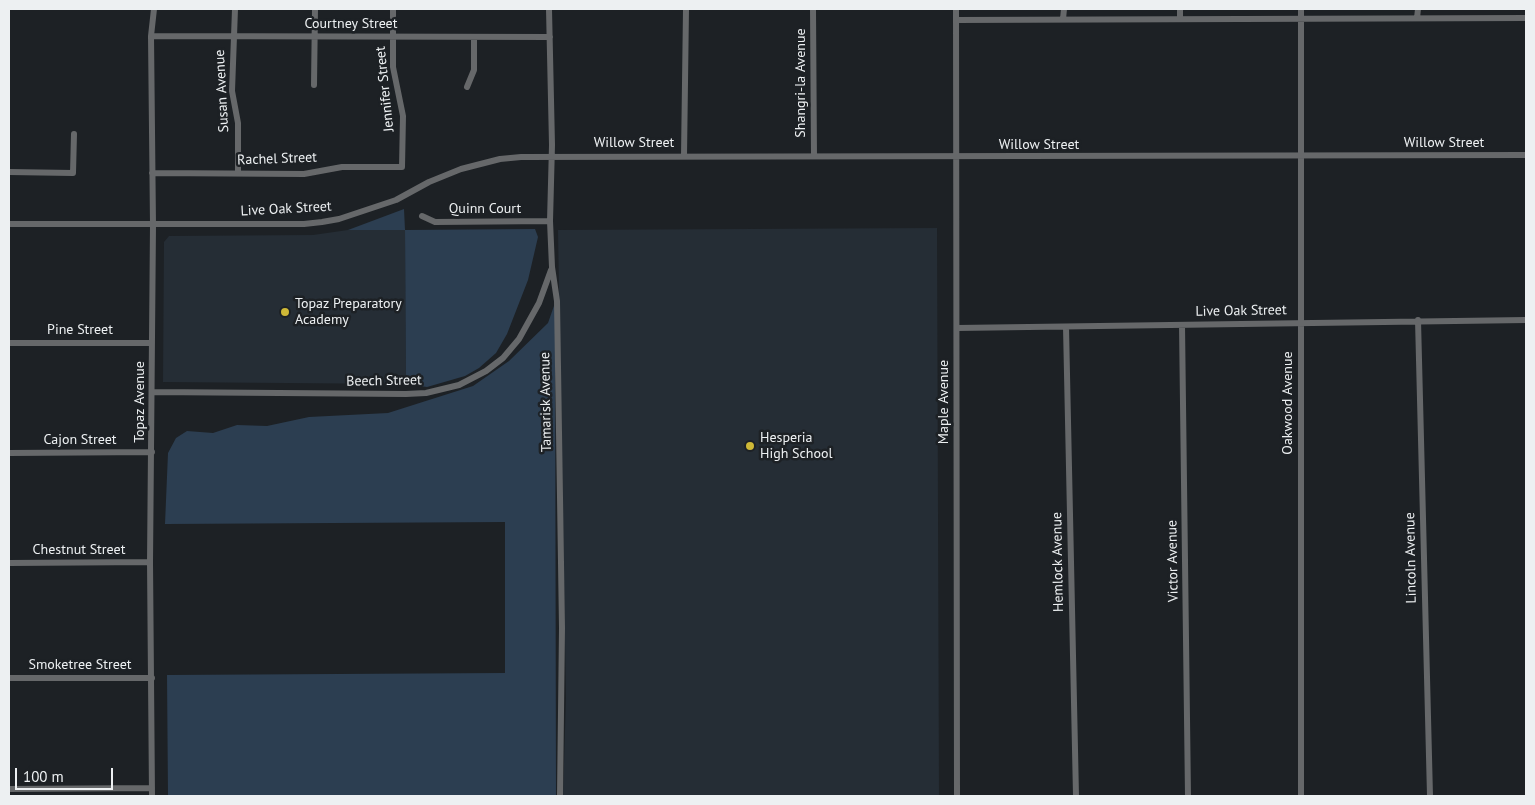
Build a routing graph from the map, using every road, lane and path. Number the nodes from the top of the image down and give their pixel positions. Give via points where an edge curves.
1 (154, 9) edge
2 (234, 9) edge
3 (315, 9) edge
4 (393, 9) edge
5 (549, 9) edge
6 (686, 9) edge
7 (812, 9) edge
8 (956, 9) edge
9 (1064, 9) edge
10 (1180, 9) edge
11 (1301, 9) edge
12 (1418, 9) edge
13 (1418, 18) junction
14 (1526, 18) edge
15 (1064, 19) junction
16 (1180, 19) junction
17 (1301, 19) junction
18 (956, 20) junction
19 (151, 36) junction
20 (232, 36) junction
21 (315, 36) junction
22 (393, 37) junction
23 (474, 37) junction
24 (550, 37) junction
25 (314, 86) dead end
26 (467, 87) dead end
27 (74, 134) dead end
28 (552, 155) junction
29 (1526, 155) edge
30 (684, 156) junction
31 (814, 156) junction
32 (1300, 156) junction
33 (955, 157) junction
34 (402, 166) joint
35 (9, 172) edge
36 (152, 173) junction
37 (238, 173) junction
38 (422, 216) dead end
39 (550, 221) junction
40 (9, 224) edge
41 (153, 225) junction
42 (552, 268) junction
43 (1418, 320) junction
44 (1526, 320) edge
45 (1300, 323) junction
46 (1182, 325) junction
47 (1066, 327) junction
48 (957, 328) junction
49 (9, 342) edge
50 (152, 343) junction
51 (152, 392) junction
52 (152, 452) junction
53 (9, 453) edge
54 (150, 562) junction
55 (9, 563) edge
56 (9, 678) edge
57 (152, 678) junction
58 (9, 788) edge
59 (152, 788) junction
60 (152, 796) edge
61 (560, 796) edge
62 (957, 796) edge
63 (1076, 796) edge
64 (1188, 796) edge
65 (1301, 796) edge
66 (1430, 796) edge

1 - 19 street, Topaz Avenue
2 - 20 street, Susan Avenue
3 - 21 street
4 - 22 street, Jennifer Street
5 - 24 street, Tamarisk Avenue
6 - 30 street
7 - 31 street, Shangri-la Avenue
8 - 18 street, Maple Avenue
9 - 15 street
10 - 16 street
11 - 17 street, Oakwood Avenue
12 - 13 street
13 - 14 street
13 - 17 street
15 - 16 street
15 - 18 street
16 - 17 street
17 - 32 street, Oakwood Avenue
18 - 33 street, Maple Avenue
19 - 20 street, Courtney Street
19 - 36 street, Topaz Avenue
20 - 21 street, Courtney Street
20 - 37 street, Susan Avenue
21 - 22 street, Courtney Street
21 - 25 street
22 - 23 street, Courtney Street
22 - 34 street, Jennifer Street via 393,66 403,116
23 - 24 street, Courtney Street
23 - 26 street via 474,70
24 - 28 street, Tamarisk Avenue
27 - 35 street via 73,173
28 - 30 street, Willow Street
28 - 39 street, Tamarisk Avenue
28 - 41 street, Live Oak Street via 500,159 474,165 429,182 396,200 339,220 304,224
29 - 32 street, Willow Street
30 - 31 street, Willow Street
31 - 33 street, Willow Street
32 - 33 street, Willow Street
32 - 45 street, Oakwood Avenue
33 - 48 street, Maple Avenue
34 - 37 street, Rachel Street via 342,167 304,174
36 - 37 street, Rachel Street
36 - 41 street, Topaz Avenue
38 - 39 street, Quinn Court via 434,222
39 - 42 street, Tamarisk Avenue
40 - 41 street, Live Oak Street
41 - 50 street, Topaz Avenue
42 - 51 street, Beech Street via 539,303 520,339 486,371 458,385 406,394
42 - 61 street, Tamarisk Avenue via 557,311 562,628
43 - 44 street, Live Oak Street
43 - 45 street, Live Oak Street
43 - 66 street, Lincoln Avenue
45 - 46 street, Live Oak Street
45 - 65 street, Oakwood Avenue
46 - 47 street, Live Oak Street
46 - 64 street, Victor Avenue
47 - 48 street, Live Oak Street
47 - 63 street, Hemlock Avenue
48 - 62 street, Maple Avenue
49 - 50 street, Pine Street
50 - 51 street, Topaz Avenue
51 - 52 street, Topaz Avenue
52 - 53 street, Cajon Street
52 - 54 street, Topaz Avenue
54 - 55 street, Chestnut Street
54 - 57 street, Topaz Avenue
56 - 57 street, Smoketree Street
57 - 59 street, Topaz Avenue
58 - 59 street
59 - 60 street, Topaz Avenue

